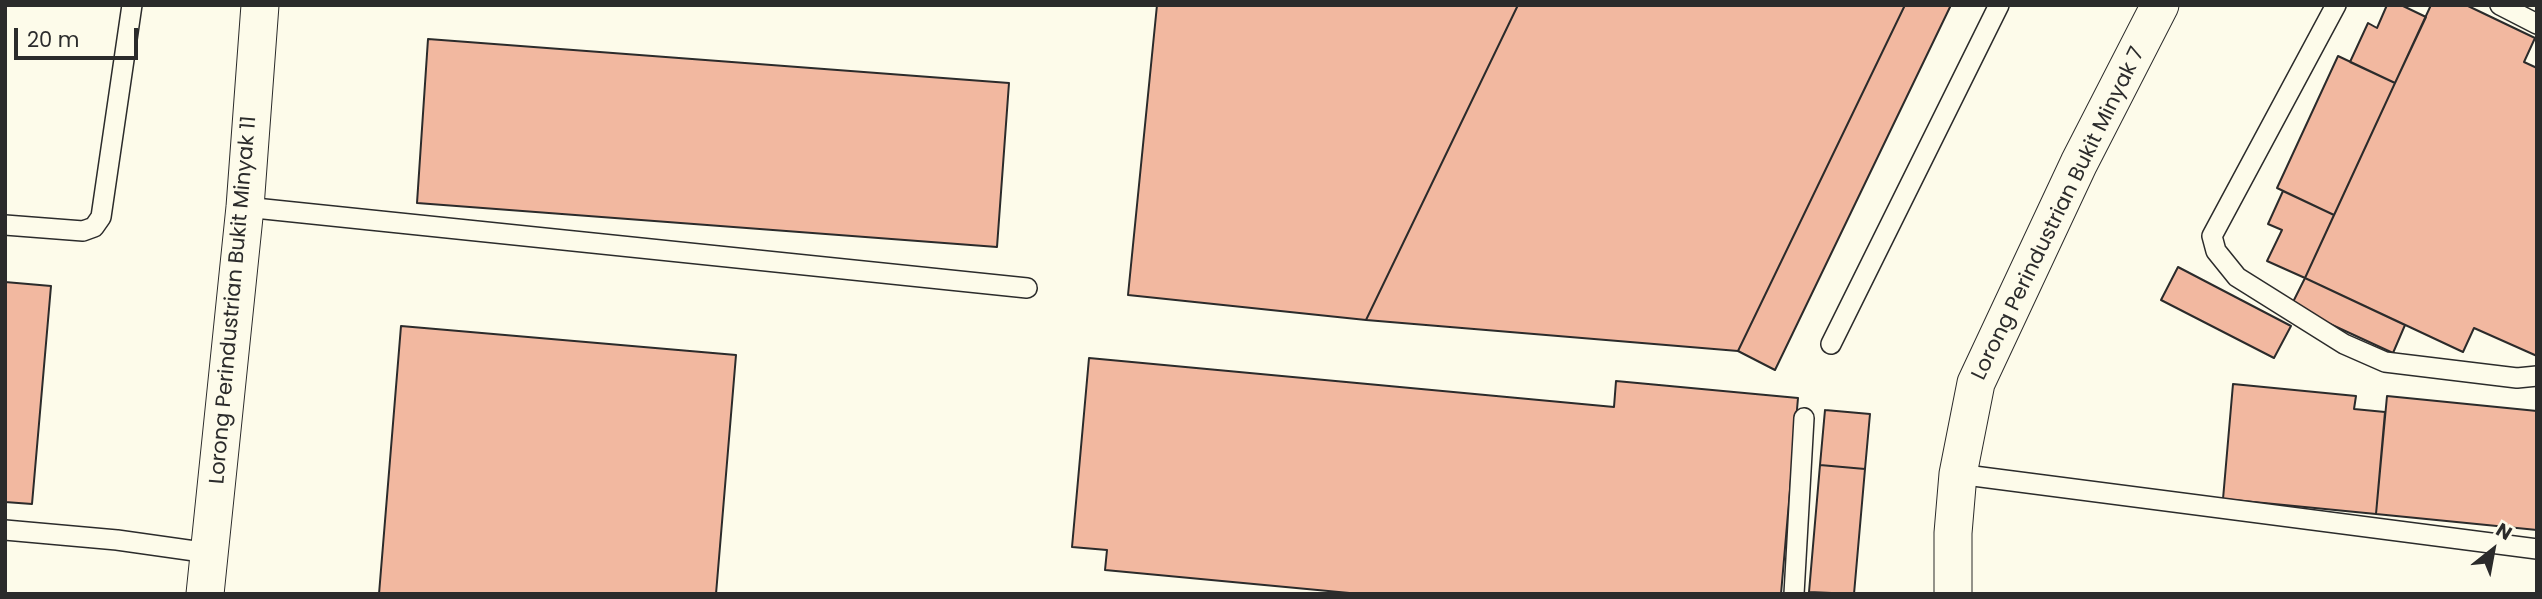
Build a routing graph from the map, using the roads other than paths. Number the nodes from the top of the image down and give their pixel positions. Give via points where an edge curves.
1 (131, 5) edge
2 (260, 5) edge
3 (1999, 5) edge
4 (2160, 5) edge
5 (2336, 5) edge
6 (2500, 5) edge
7 (2537, 24) edge
8 (245, 207) junction
9 (5, 225) edge
10 (1027, 288) dead end
11 (1831, 344) dead end
12 (2537, 376) edge
13 (1804, 418) dead end
14 (1958, 474) junction
15 (5, 530) edge
16 (2537, 549) edge
17 (209, 553) junction
18 (205, 594) edge
19 (1794, 594) edge
20 (1953, 594) edge

1 - 9 lane via 101,217 94,227 83,231
2 - 8 street, Lorong Perindustrian Bukit Minyak 11
3 - 11 lane
4 - 14 street, Lorong Perindustrian Bukit Minyak 7 via 2079,163 1976,383
5 - 12 lane via 2212,236 2216,251 2237,277 2344,344 2385,362 2518,378
6 - 7 lane
8 - 10 lane
8 - 17 street, Lorong Perindustrian Bukit Minyak 11
13 - 19 lane
14 - 16 lane
14 - 20 street, Lorong Perindustrian Bukit Minyak 7
15 - 17 lane
17 - 18 street, Lorong Perindustrian Bukit Minyak 11

